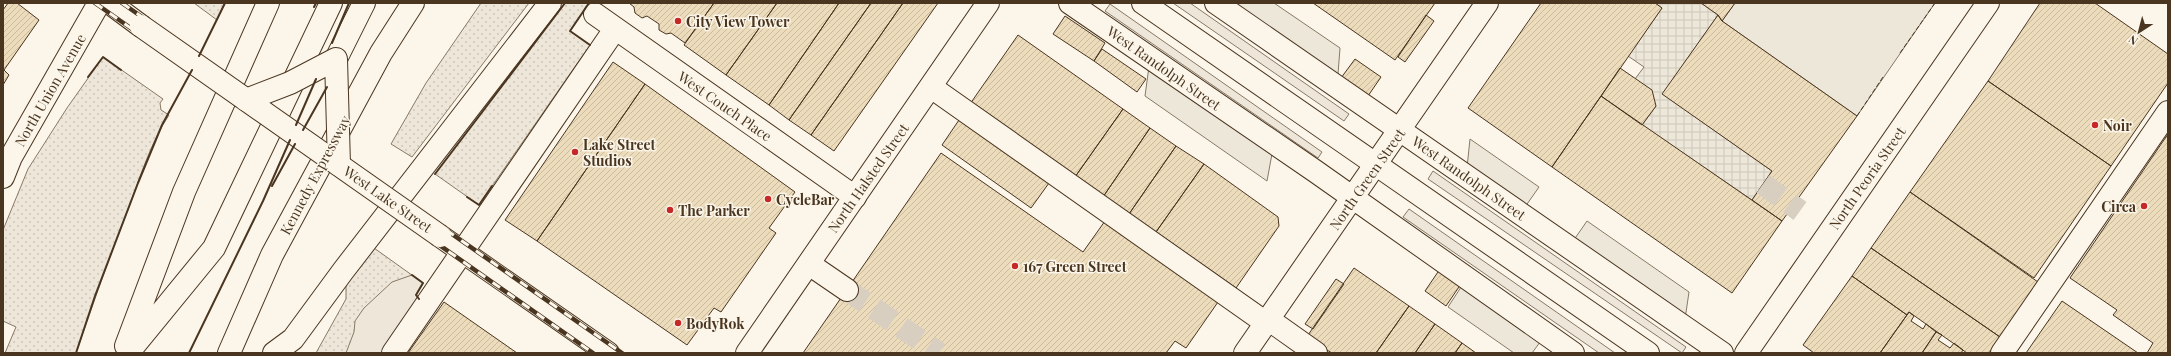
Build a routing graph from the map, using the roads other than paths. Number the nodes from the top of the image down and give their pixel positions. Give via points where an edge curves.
1 (99, 3) edge
2 (110, 3) edge
3 (268, 3) edge
4 (331, 3) edge
5 (364, 3) edge
6 (413, 3) edge
7 (550, 3) edge
8 (988, 3) edge
9 (1070, 3) edge
10 (1143, 3) edge
11 (1216, 3) edge
12 (1988, 3) edge
13 (1484, 4) edge
14 (595, 14) dead end
15 (615, 29) junction
16 (336, 59) junction
17 (931, 87) junction
18 (246, 100) junction
19 (2168, 112) edge
20 (1400, 131) junction
21 (339, 165) junction
22 (1376, 165) junction
23 (3, 177) edge
24 (855, 197) junction
25 (1353, 198) junction
26 (462, 252) junction
27 (809, 264) junction
28 (847, 290) tunnel mouth
29 (1267, 321) junction
30 (124, 353) edge
31 (128, 353) edge
32 (229, 353) edge
33 (274, 353) edge
34 (393, 353) edge
35 (608, 353) edge
36 (747, 353) edge
37 (1245, 353) edge
38 (1316, 353) edge
39 (1573, 353) edge
40 (1648, 353) edge
41 (1722, 353) edge
42 (1746, 353) edge
43 (2002, 353) edge

1 - 23 main road, North Union Avenue via 11,157
2 - 18 main road, West Lake Street, bridge
3 - 30 main road via 184,192
4 - 31 main road via 214,248
5 - 16 main road
6 - 32 main road, Kennedy Expressway via 381,53 272,255
7 - 33 main road via 343,271 294,339
8 - 17 main road, North Halsted Street
9 - 25 main road, West Randolph Street
10 - 22 main road
11 - 20 main road, West Randolph Street
12 - 42 main road, North Peoria Street
13 - 20 main road, North Green Street
14 - 15 main road, West Couch Place
15 - 24 main road, West Couch Place
15 - 26 main road
16 - 18 main road, bridge via 290,83
16 - 21 main road, bridge
17 - 24 main road, North Halsted Street
17 - 29 main road
18 - 21 main road, West Lake Street, bridge
19 - 43 main road
20 - 22 main road, North Green Street
20 - 41 main road, West Randolph Street
21 - 26 main road, West Lake Street, bridge
22 - 25 main road, North Green Street
22 - 40 main road
24 - 27 main road, North Halsted Street
25 - 29 main road, North Green Street
25 - 39 main road, West Randolph Street
26 - 34 main road
26 - 35 main road, West Lake Street
27 - 28 main road
27 - 36 main road, North Halsted Street
29 - 37 main road, North Green Street
29 - 38 main road

